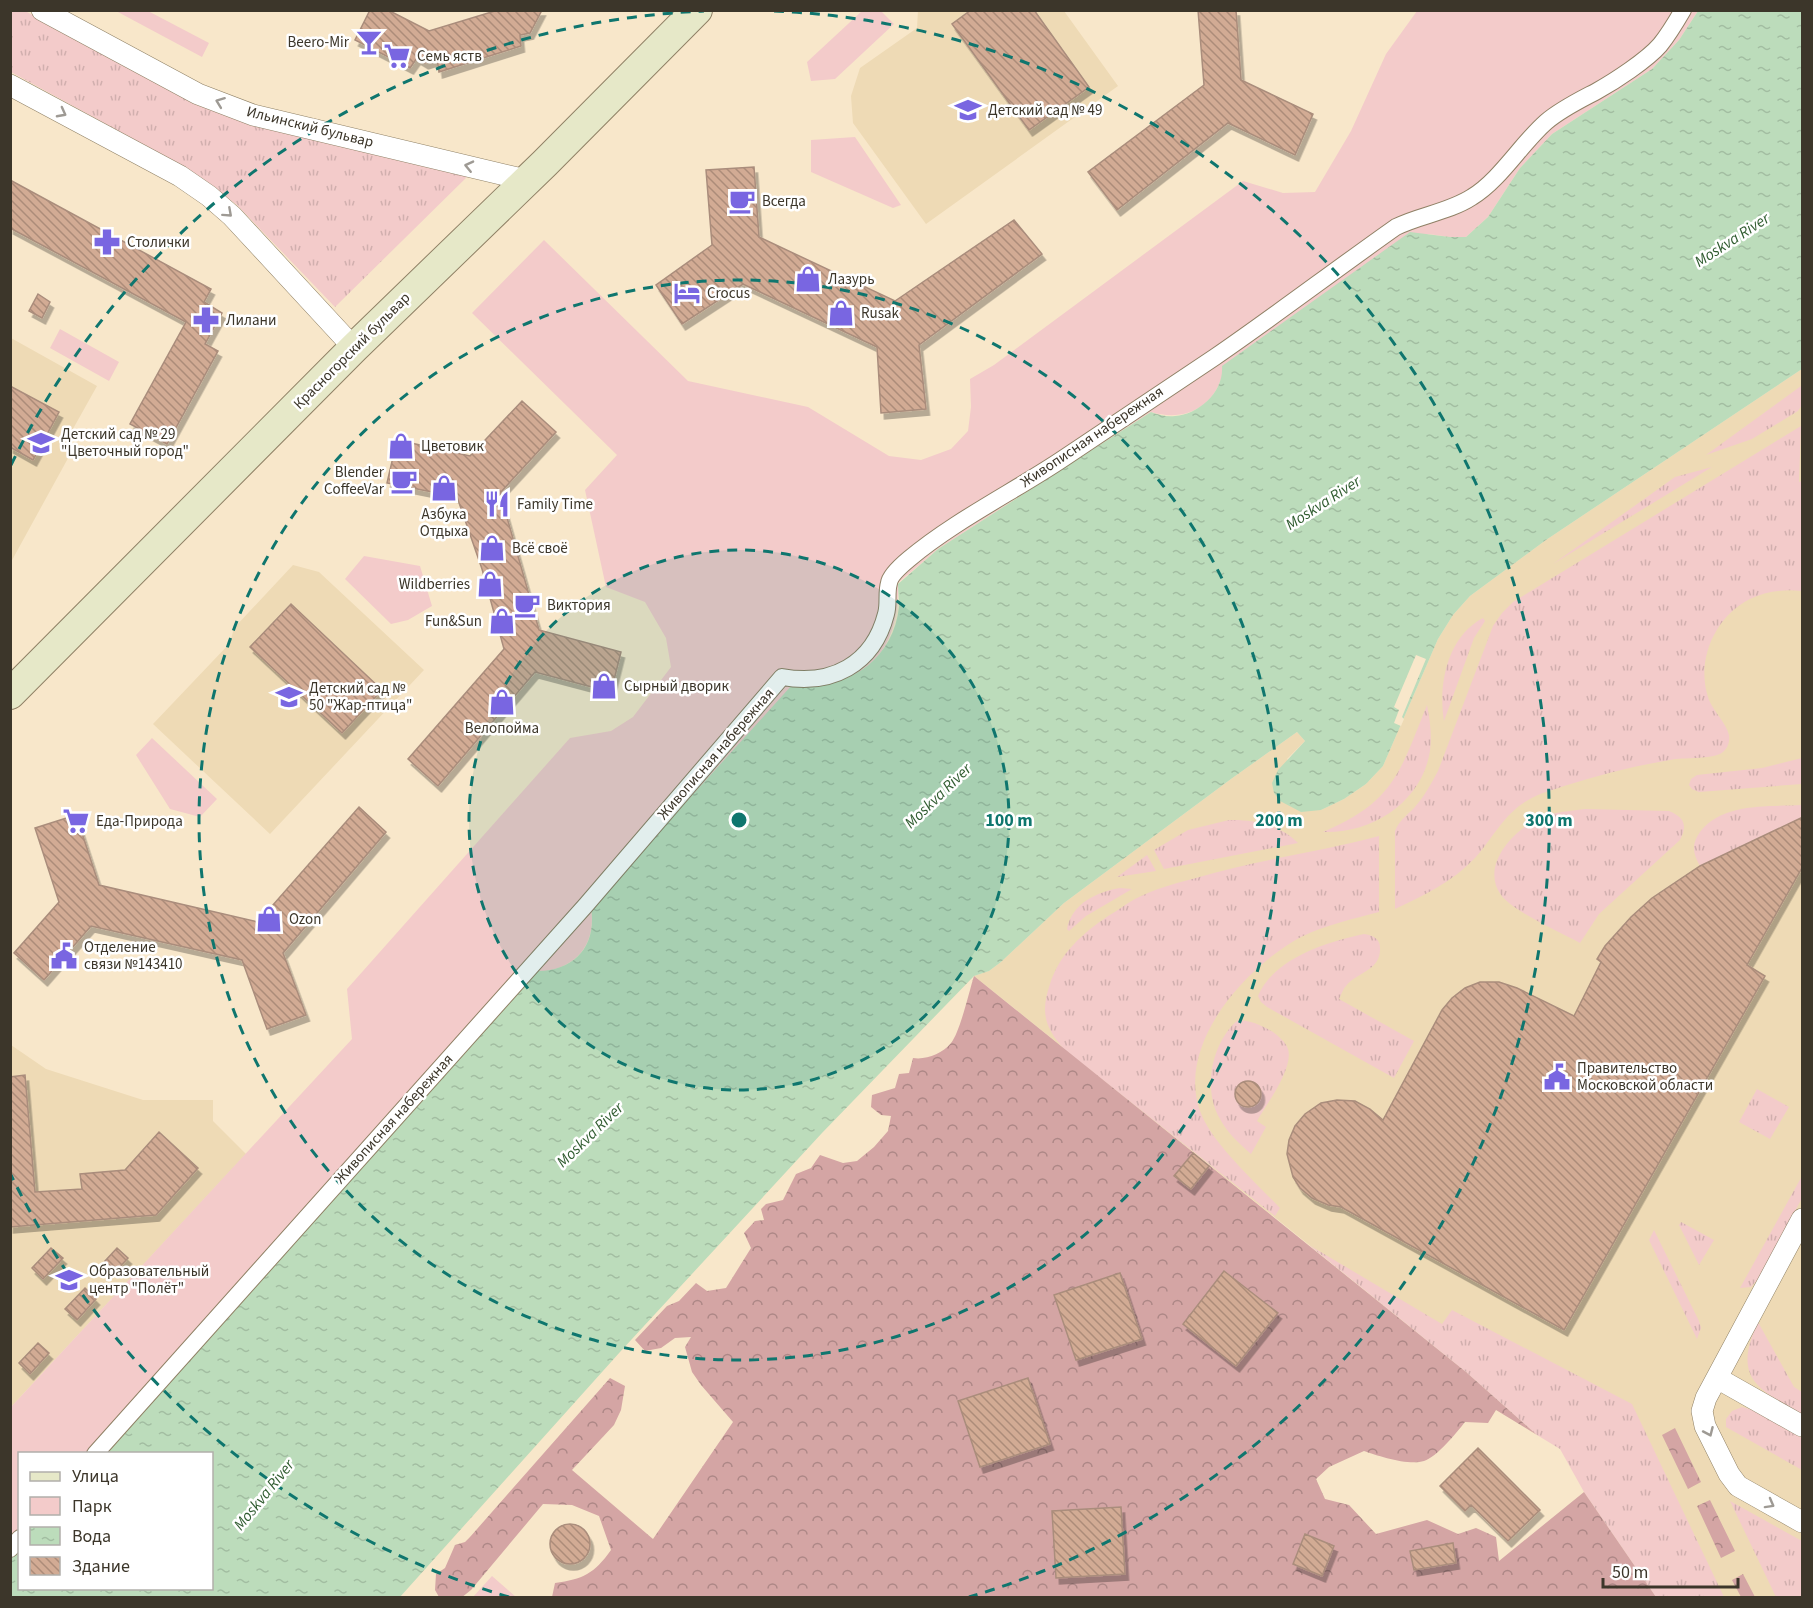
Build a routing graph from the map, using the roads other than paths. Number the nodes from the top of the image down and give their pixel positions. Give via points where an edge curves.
1 (42, 10) edge
2 (697, 10) edge
3 (1683, 10) edge
4 (10, 85) edge
5 (526, 180) junction
6 (354, 348) junction
7 (10, 694) edge
8 (1803, 1219) edge
9 (1717, 1378) junction
10 (1803, 1426) edge
11 (97, 1452) edge
12 (1803, 1522) edge

5 -> 1 street, Ильинский бульвар via 253,115 198,94
2 - 5 main road, Красногорский бульвар
3 - 11 street, Живописная набережная via 1654,50 1547,121 1473,197 1396,227 1215,357 908,560 889,580 882,628 863,657 825,678 782,677 586,905
4 -> 6 street via 180,176 209,196
5 - 6 main road, Красногорский бульвар
6 - 7 main road, Красногорский бульвар
8 - 9 street
9 - 10 street
9 -> 12 street via 1702,1411 1729,1474 1743,1489

